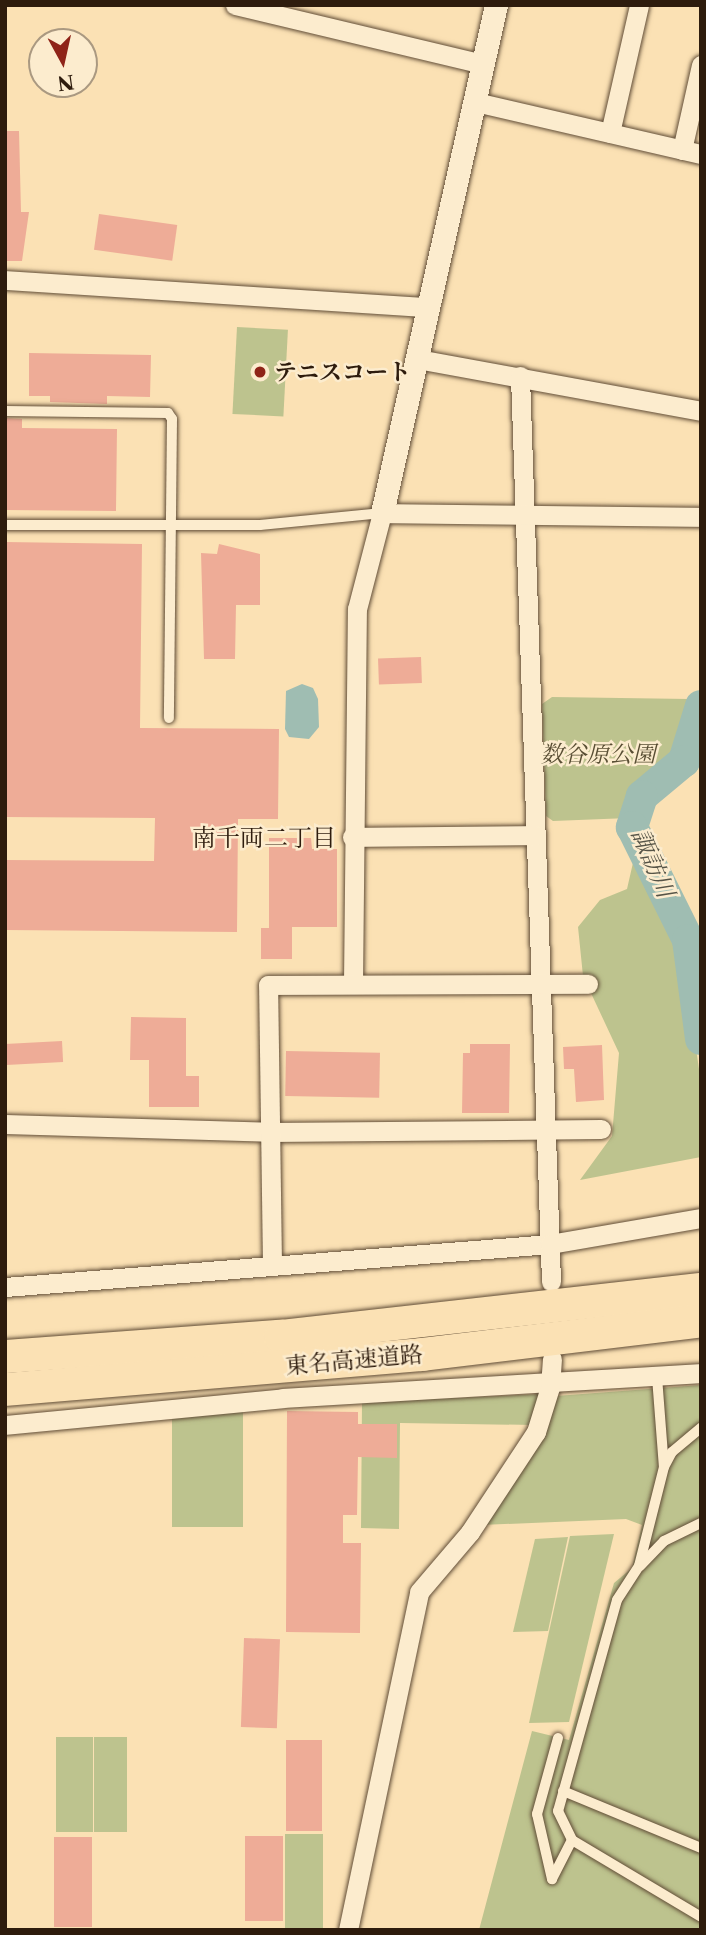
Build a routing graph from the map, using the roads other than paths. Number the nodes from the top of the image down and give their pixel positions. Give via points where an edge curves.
1 (235, 5) edge
2 (496, 5) edge
3 (639, 5) edge
4 (482, 64) junction
5 (701, 65) edge
6 (475, 102) junction
7 (610, 133) junction
8 (692, 152) edge
9 (5, 280) edge
10 (426, 307) junction
11 (418, 359) junction
12 (520, 376) junction
13 (5, 411) edge
14 (701, 411) edge
15 (382, 513) junction
16 (701, 517) edge
17 (526, 519) junction
18 (172, 524) junction
19 (5, 525) edge
20 (169, 718) dead end
21 (536, 835) junction
22 (352, 837) junction
23 (539, 983) junction
24 (353, 984) junction
25 (587, 984) dead end
26 (5, 1124) edge
27 (601, 1129) dead end
28 (546, 1130) junction
29 (269, 1132) junction
30 (701, 1218) edge
31 (550, 1244) junction
32 (272, 1265) junction
33 (551, 1281) dead end
34 (5, 1287) edge
35 (701, 1289) edge
36 (701, 1320) edge
37 (5, 1356) edge
38 (552, 1359) dead end
39 (701, 1373) edge
40 (657, 1377) junction
41 (550, 1387) junction
42 (5, 1389) edge
43 (5, 1425) edge
44 (701, 1428) edge
45 (664, 1467) junction
46 (701, 1523) edge
47 (639, 1566) junction
48 (558, 1738) dead end
49 (563, 1791) junction
50 (572, 1840) junction
51 (701, 1848) edge
52 (701, 1917) edge
53 (348, 1930) edge

1 - 4 street
2 - 4 street
3 - 7 street
4 - 6 street
5 - 8 street
6 - 7 street
6 - 10 street
7 - 8 street
9 - 10 street
10 - 11 street
11 - 12 street
11 - 15 street
12 - 14 street
12 - 17 street
13 - 18 lane via 168,413
15 - 17 street
15 - 18 lane via 260,526
15 - 22 street via 357,609
16 - 17 street
17 - 21 street
18 - 19 lane
18 - 20 lane
21 - 22 street
21 - 23 street
22 - 24 street
23 - 24 street
23 - 25 street
23 - 28 street
24 - 29 street via 268,985
26 - 29 street
27 - 28 street
28 - 29 street
28 - 31 street
29 - 32 street
30 - 31 street
31 - 32 street
31 - 33 street
32 - 34 street
35 - 37 highway, 東名高速道路 via 280,1336
36 - 42 highway, 東名高速道路 via 422,1354
38 - 41 street
39 - 40 street
40 - 41 street
40 - 45 lane
41 - 43 street via 283,1398
41 - 53 street via 536,1432 507,1481 419,1592
44 - 45 lane via 672,1452
45 - 47 lane
46 - 47 lane via 664,1541
47 - 49 lane via 617,1600
48 - 50 lane via 537,1814 552,1879
49 - 50 lane via 559,1821
49 - 51 lane
50 - 52 lane

